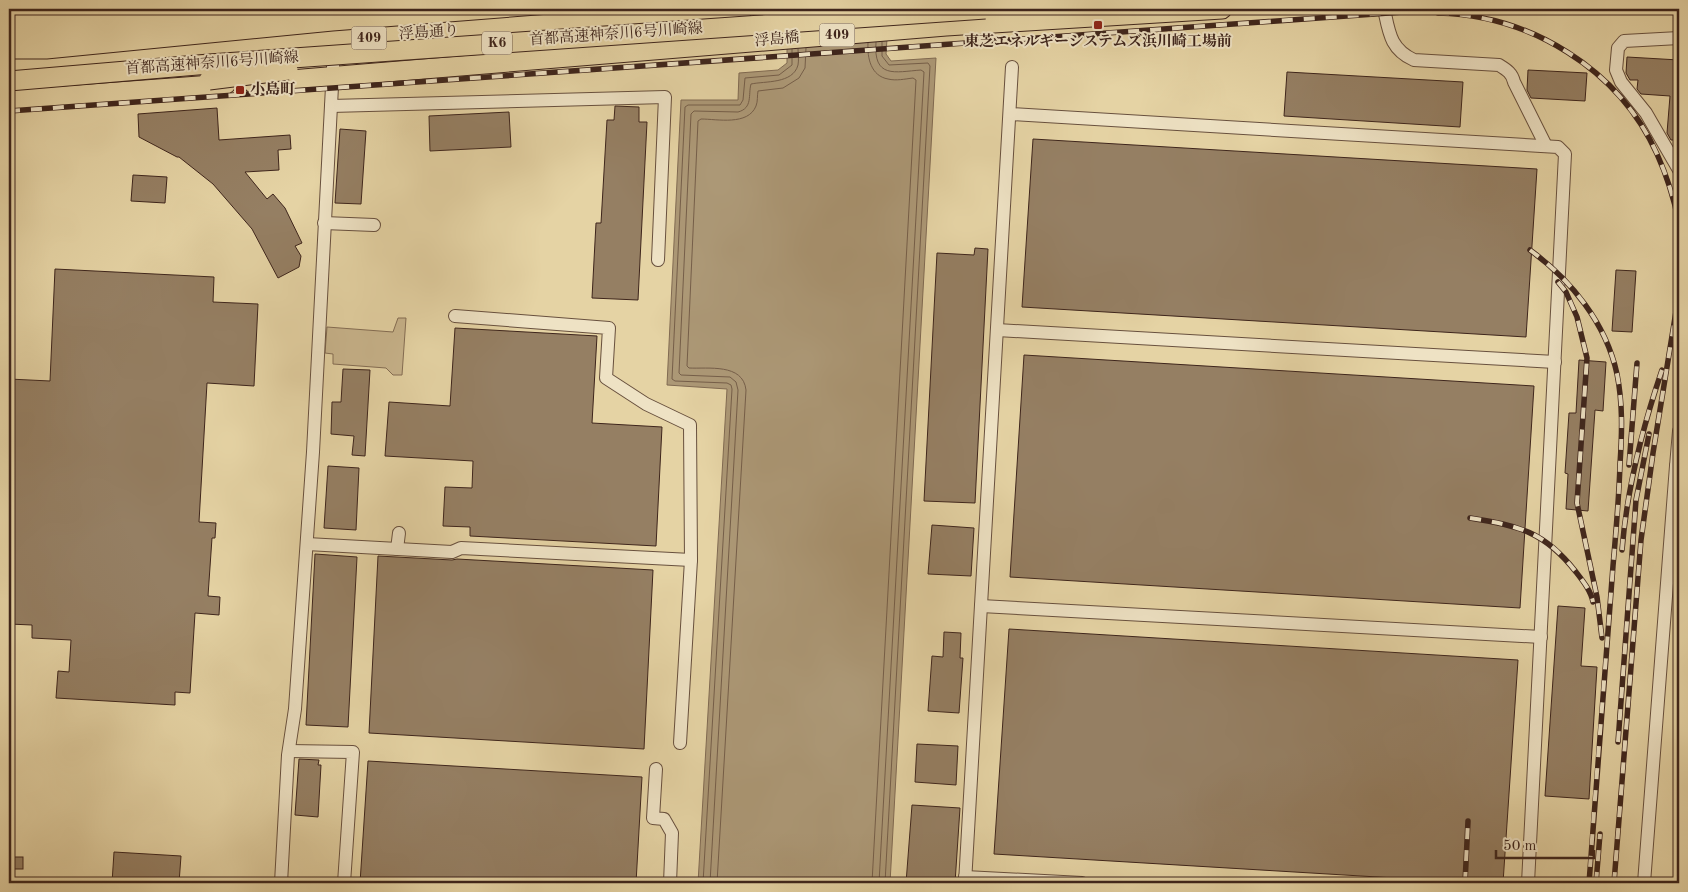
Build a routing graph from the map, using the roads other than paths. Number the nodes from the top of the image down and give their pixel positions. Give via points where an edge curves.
1 (737, 9) edge
2 (834, 9) edge
3 (985, 9) edge
4 (1222, 9) edge
5 (1384, 9) edge
6 (562, 16) edge
7 (1679, 38) edge
8 (334, 41) junction
9 (518, 42) junction
10 (564, 58) junction
11 (1012, 67) dead end
12 (9, 68) edge
13 (332, 77) junction
14 (9, 80) edge
15 (9, 96) edge
16 (9, 100) edge
17 (331, 106) junction
18 (1010, 114) junction
19 (1546, 146) junction
20 (1679, 170) edge
21 (324, 223) junction
22 (374, 225) dead end
23 (658, 260) dead end
24 (455, 316) dead end
25 (997, 330) junction
26 (1555, 362) junction
27 (1679, 431) edge
28 (1677, 467) edge
29 (399, 533) dead end
30 (307, 544) junction
31 (398, 549) junction
32 (691, 560) junction
33 (981, 606) junction
34 (1541, 636) junction
35 (680, 743) dead end
36 (289, 751) junction
37 (656, 769) dead end
38 (965, 880) edge
39 (281, 883) edge
40 (344, 883) edge
41 (670, 883) edge
42 (1082, 883) edge
43 (1528, 883) edge
44 (1644, 883) edge

1 - 6 highway, 浮島通り / 409
2 - 12 highway, 首都高速神奈川6号川崎線 / K6
3 - 9 highway, 首都高速神奈川6号川崎線 / K6, bridge
4 - 10 highway, 浮島橋 / 409 via 946,26
5 - 19 lane via 1389,34 1403,55 1414,60 1499,65 1508,70
6 - 8 highway, 浮島通り / 409
6 - 10 lane
7 - 20 lane via 1624,41 1618,48 1616,70
8 - 12 highway, 浮島通り / 409 via 48,69
8 - 13 lane
9 - 14 highway, 首都高速神奈川6号川崎線 / K6, bridge
9 - 15 highway, bridge via 209,80
10 - 13 highway, 409
11 - 18 lane
13 - 16 highway, 409
13 - 17 lane
17 - 21 lane
17 - 23 lane via 665,97
18 - 19 lane
18 - 25 lane
19 - 26 lane via 1558,147 1565,154
21 - 22 lane
21 - 30 lane
24 - 32 lane via 609,328 606,378 646,404 690,425
25 - 26 lane
25 - 33 lane
26 - 34 lane
27 - 28 lane
28 - 44 lane
29 - 31 lane
30 - 31 lane
30 - 36 lane
31 - 32 lane via 452,552 461,548
32 - 35 lane
33 - 34 lane
33 - 38 lane
34 - 43 lane
36 - 39 lane
36 - 40 lane via 353,752
37 - 41 lane via 653,818 664,819 672,834
38 - 42 lane

